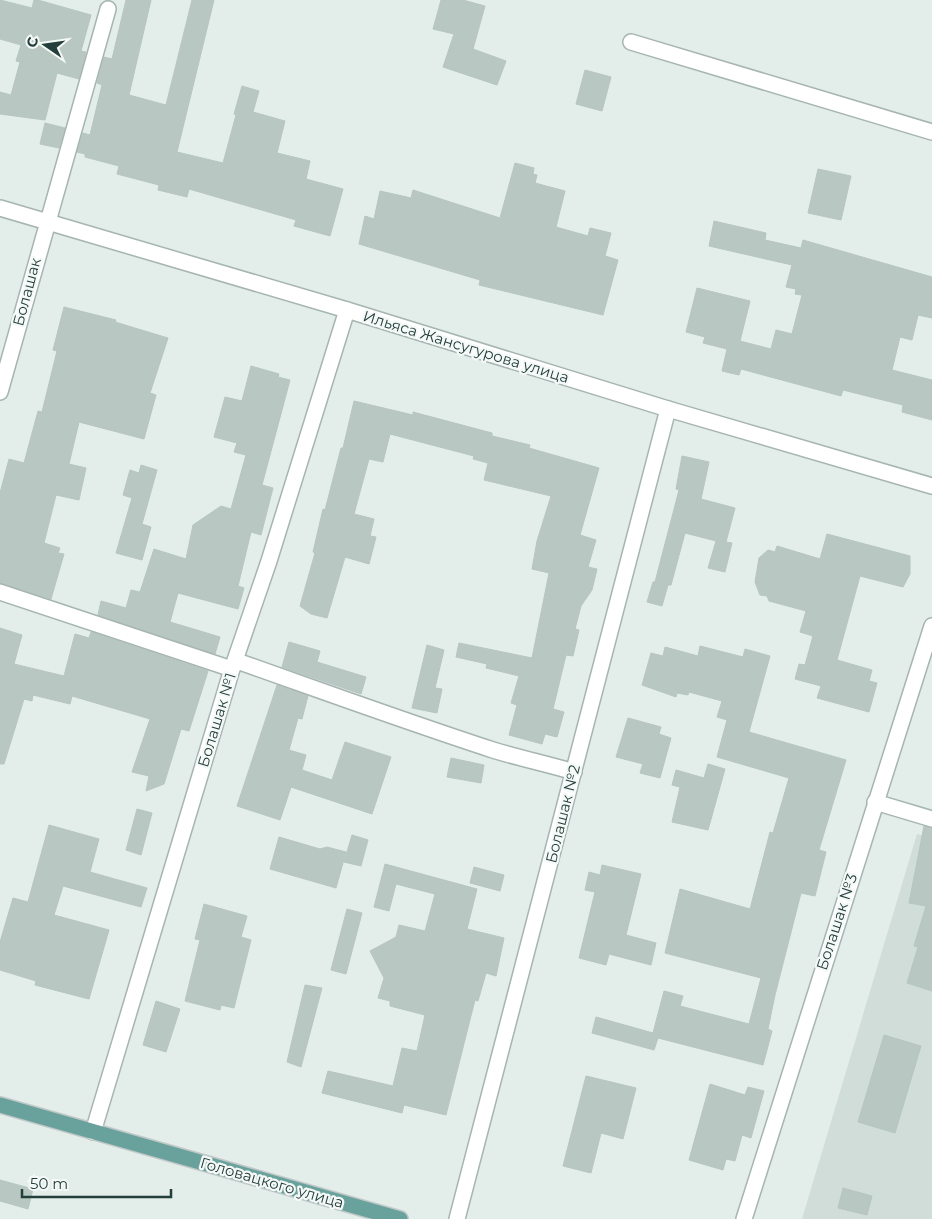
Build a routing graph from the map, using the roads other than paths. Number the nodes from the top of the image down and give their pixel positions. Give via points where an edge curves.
1 (108, 9) dead end
2 (631, 42) dead end
3 (932, 132) edge
4 (0, 208) edge
5 (47, 221) junction
6 (347, 310) junction
7 (0, 392) edge
8 (668, 409) junction
9 (932, 486) edge
10 (0, 592) edge
11 (932, 626) edge
12 (235, 665) junction
13 (574, 772) junction
14 (875, 802) junction
15 (932, 819) edge
16 (0, 1104) edge
17 (92, 1132) junction
18 (400, 1219) edge
19 (457, 1219) edge
20 (744, 1219) edge

1 - 5 street, Болашак
2 - 3 street
4 - 5 street, Ильяса Жансугурова улица
5 - 6 street, Ильяса Жансугурова улица
5 - 7 street, Болашак
6 - 8 street, Ильяса Жансугурова улица
6 - 12 street, Болашак №1
8 - 9 street, Ильяса Жансугурова улица
8 - 13 street, Болашак №2
10 - 12 street
11 - 14 street, Болашак №3
12 - 13 street via 494,750
12 - 17 street, Болашак №1
13 - 19 street, Болашак №2
14 - 15 street
14 - 20 street, Болашак №3
16 - 17 main road, Головацкого улица
17 - 18 main road, Головацкого улица

